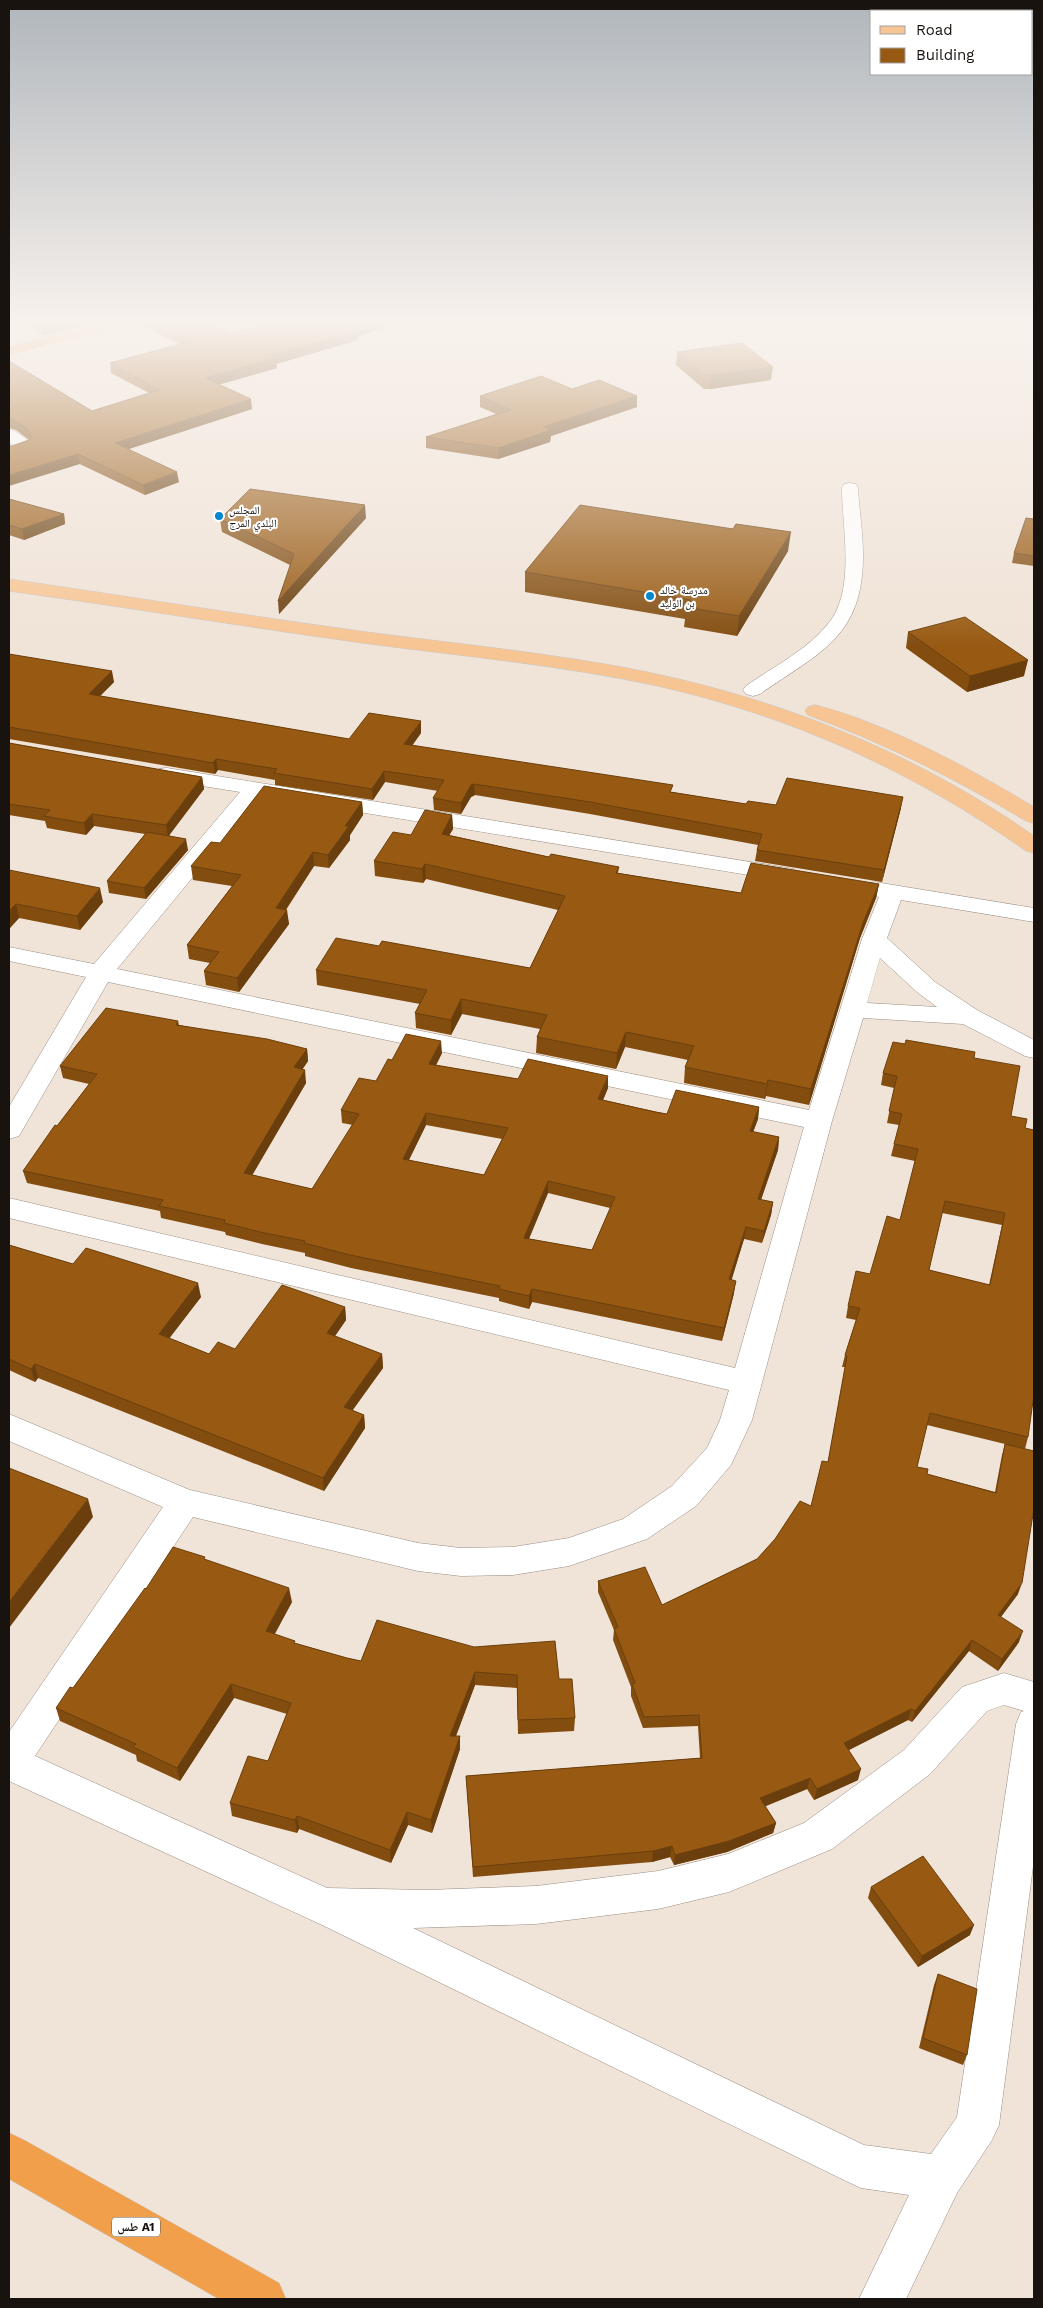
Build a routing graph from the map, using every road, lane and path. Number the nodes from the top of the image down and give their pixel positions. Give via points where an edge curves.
1 (9, 434) edge
2 (9, 452) edge
3 (850, 488) dead end
4 (9, 572) edge
5 (9, 585) edge
6 (753, 690) junction
7 (146, 770) edge
8 (254, 789) junction
9 (1034, 816) edge
10 (1034, 846) edge
11 (805, 878) edge
12 (854, 885) edge
13 (893, 892) junction
14 (1034, 915) edge
15 (874, 940) junction
16 (9, 954) edge
17 (101, 972) junction
18 (852, 1010) junction
19 (968, 1016) junction
20 (1034, 1050) edge
21 (819, 1120) junction
22 (9, 1130) edge
23 (9, 1208) edge
24 (745, 1382) junction
25 (9, 1427) edge
26 (185, 1502) junction
27 (1034, 1698) edge
28 (1034, 1724) edge
29 (326, 1907) junction
30 (9, 2155) edge
31 (942, 2177) junction
32 (263, 2299) edge
33 (882, 2299) edge

1 - 2 street via 24,446
3 - 6 street via 854,559 852,586 843,614 812,648
4 - 6 main road via 621,661 676,670
5 - 10 main road via 606,670 702,692 804,725 897,764 956,795
6 - 9 main road via 904,744
7 - 8 street
8 - 11 street
8 - 17 street
12 - 13 street
13 - 14 street
13 - 15 street
15 - 18 street
15 - 19 street via 926,987
16 - 17 street
17 - 21 street
17 - 22 street
18 - 19 street
18 - 21 street
19 - 20 street
21 - 24 street
23 - 24 street
24 - 26 street via 736,1420 720,1456 684,1496 635,1529 569,1552 513,1561 461,1562 418,1557
25 - 26 street
26 - 29 street via 9,1763
27 - 29 street via 1004,1689 975,1698 917,1762 818,1836 729,1873 658,1890 536,1905 426,1909
28 - 31 street via 977,2125
29 - 31 street via 861,2166
30 - 32 highway, طس A1
31 - 33 street

